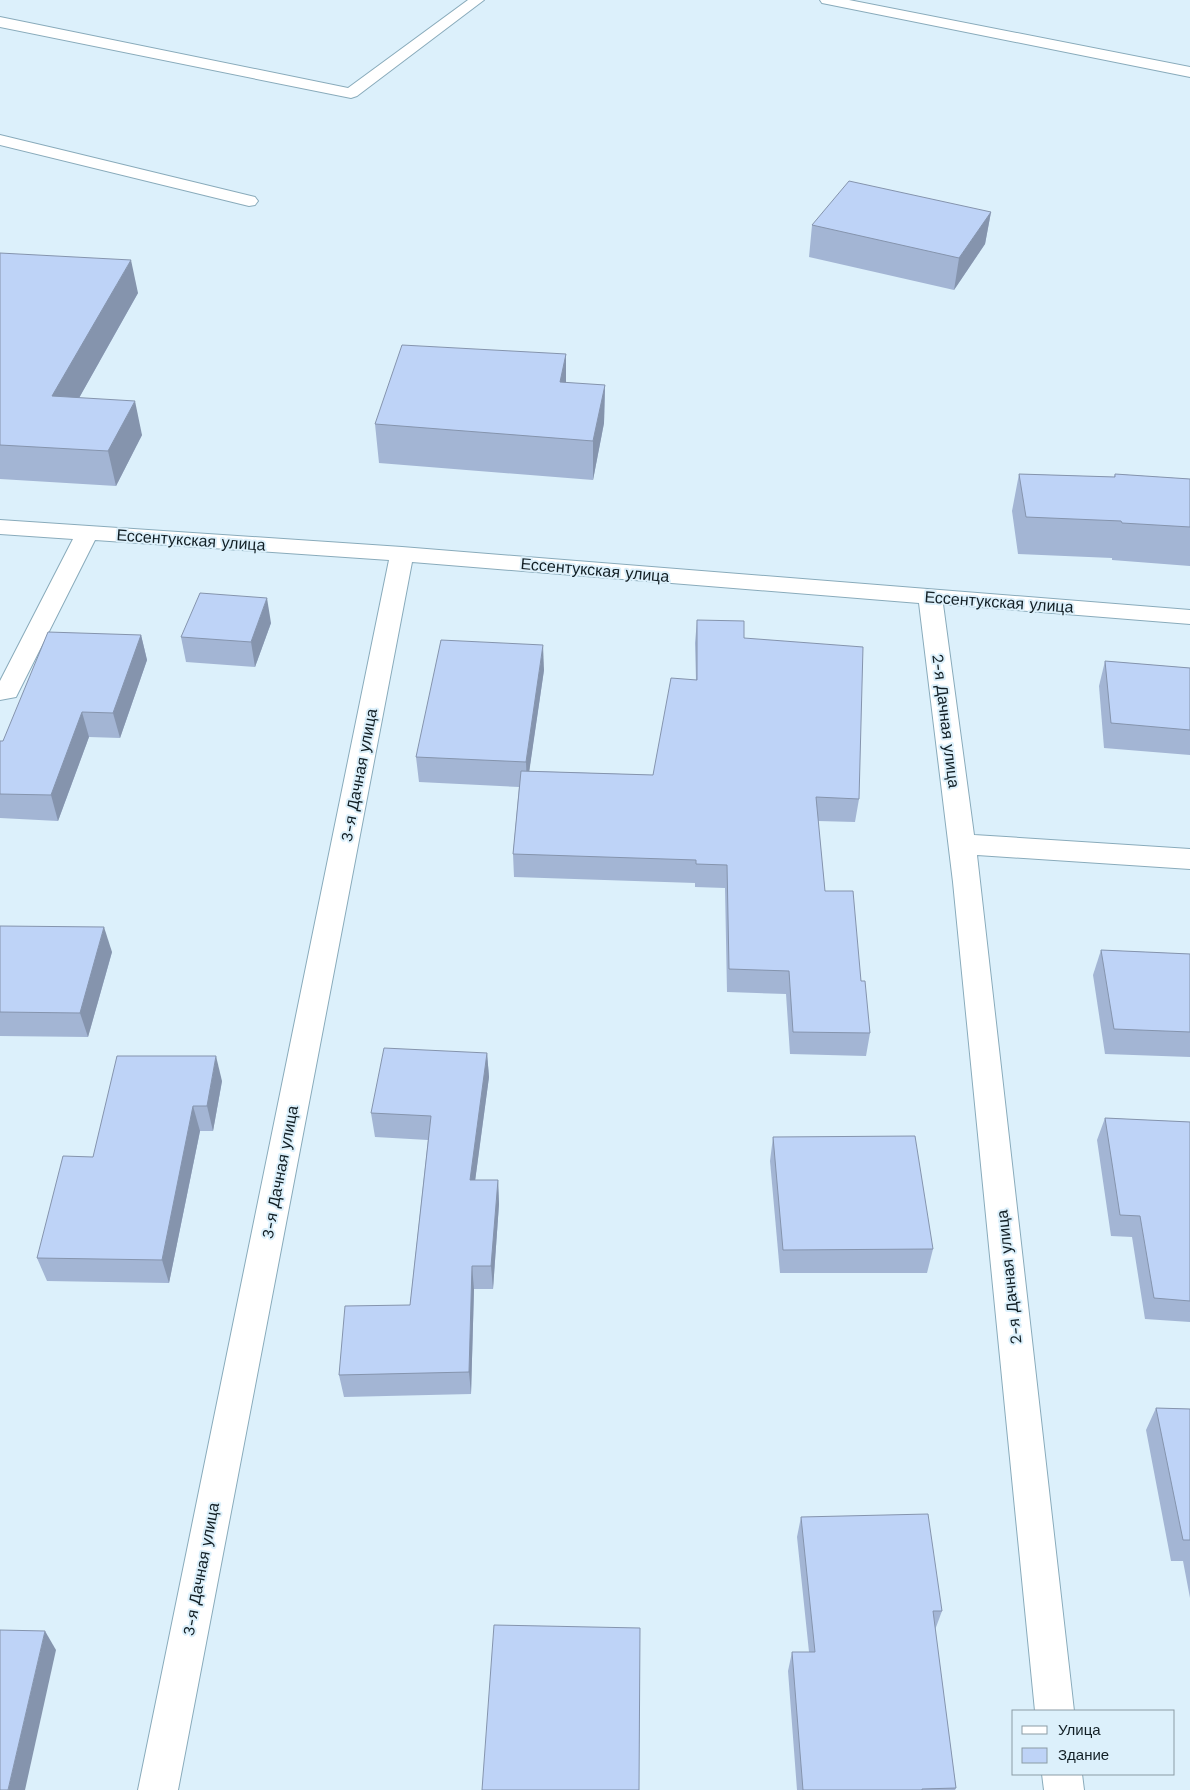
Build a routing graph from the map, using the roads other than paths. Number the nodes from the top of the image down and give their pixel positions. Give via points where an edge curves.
1 (477, 0) edge
2 (827, 0) edge
3 (0, 22) edge
4 (1190, 72) edge
5 (0, 140) edge
6 (249, 201) dead end
7 (0, 527) edge
8 (87, 533) junction
9 (402, 554) junction
10 (930, 597) junction
11 (1190, 617) edge
12 (0, 692) edge
13 (961, 844) junction
14 (1190, 859) edge
15 (1055, 1710) edge
16 (1062, 1775) edge
17 (158, 1790) edge
18 (1064, 1790) edge

1 - 3 street via 351,92
2 - 4 street
5 - 6 street
7 - 8 street, Ессентукская улица
8 - 9 street, Ессентукская улица
8 - 12 street via 7,691
9 - 10 street, Ессентукская улица
9 - 17 street, 3-я Дачная улица
10 - 11 street, Ессентукская улица
10 - 13 street, 2-я Дачная улица
13 - 14 street
13 - 15 street, 2-я Дачная улица
16 - 18 street

